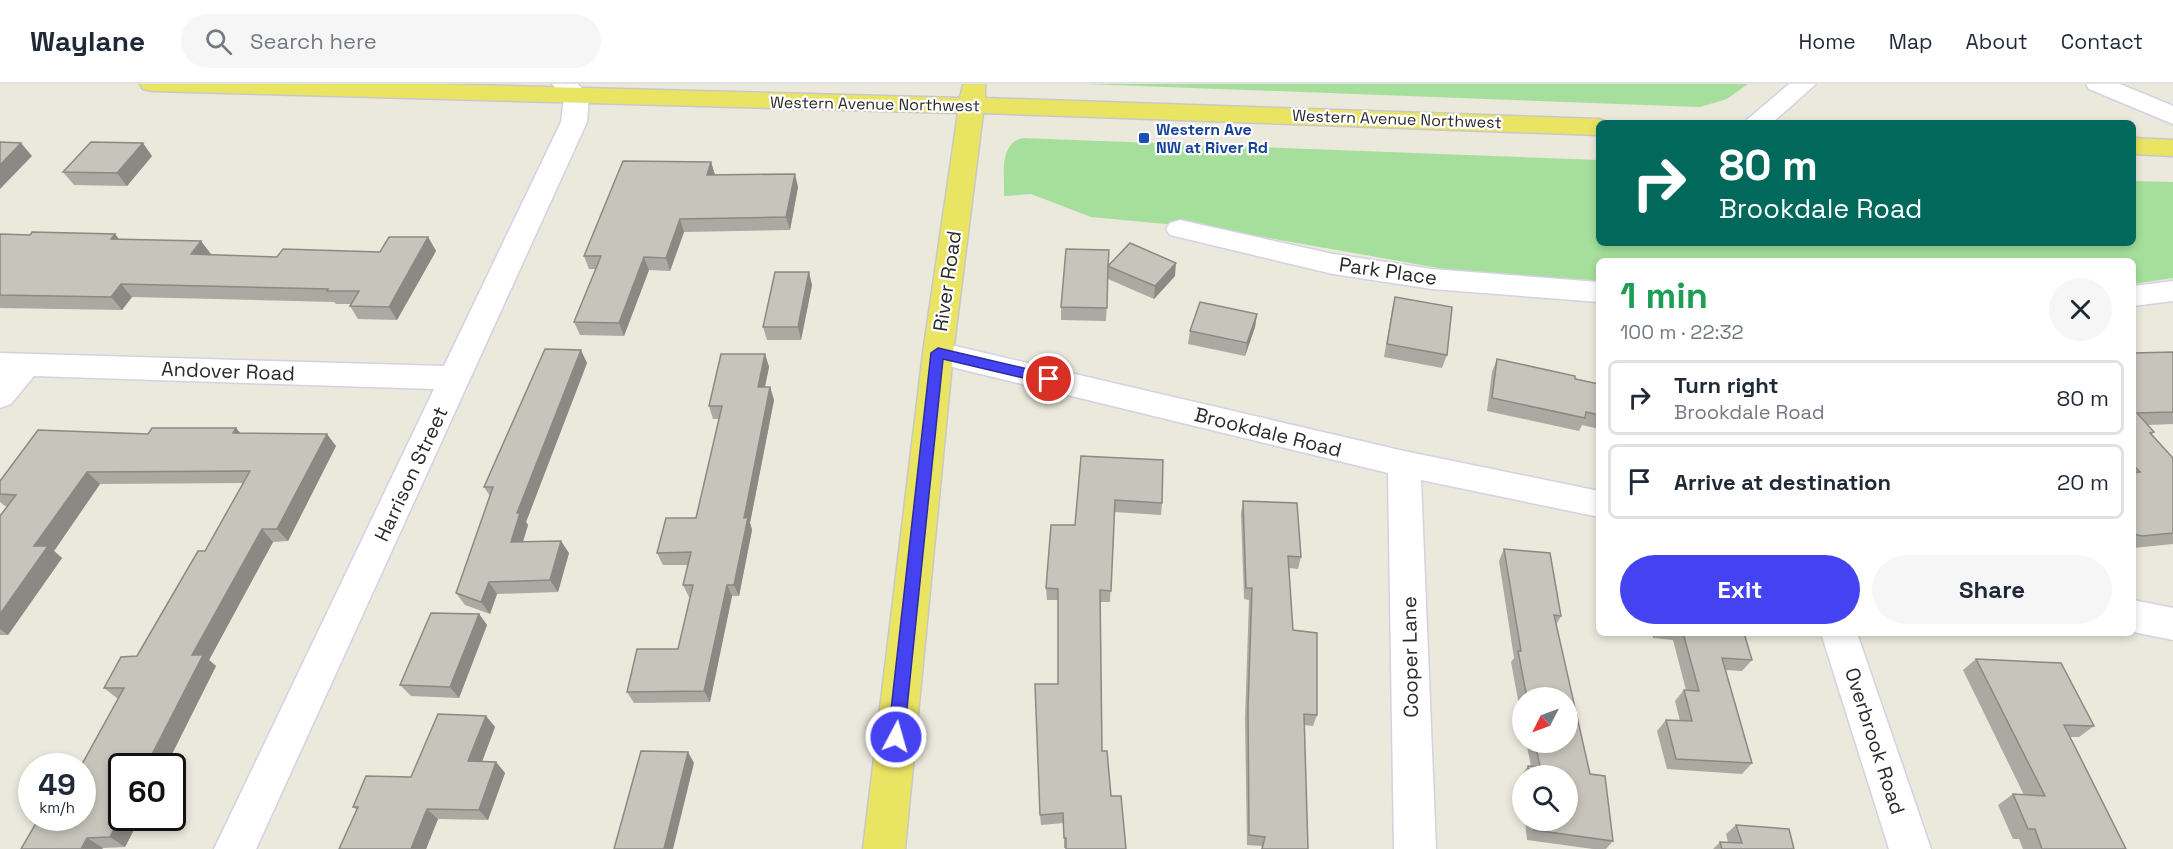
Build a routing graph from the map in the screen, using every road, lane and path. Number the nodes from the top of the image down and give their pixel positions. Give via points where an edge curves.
1 (152, 84) edge
2 (1804, 84) edge
3 (2098, 84) edge
4 (571, 90) edge
5 (973, 95) edge
6 (2173, 117) edge
7 (1760, 120) edge
8 (1596, 126) edge
9 (2136, 146) edge
10 (2173, 148) edge
11 (1180, 229) dead end
12 (2173, 291) edge
13 (1596, 292) edge
14 (2136, 296) edge
15 (938, 353) junction
16 (13, 364) edge
17 (455, 378) junction
18 (0, 396) edge
19 (1404, 464) junction
20 (1596, 503) edge
21 (2136, 617) edge
22 (2173, 624) edge
23 (1840, 636) edge
24 (235, 849) edge
25 (884, 849) edge
26 (1415, 849) edge
27 (1910, 849) edge

1 - 4 main road, Western Avenue Northwest
2 - 7 street
3 - 6 street
4 - 5 main road, Western Avenue Northwest
4 - 17 street, Harrison Street via 574,122
5 - 8 main road, Western Avenue Northwest via 1148,110
5 - 15 main road, River Road
9 - 10 main road
11 - 13 street, Park Place via 1333,264 1421,277
12 - 14 street
15 - 19 street, Brookdale Road
15 - 25 main road, River Road
16 - 17 street, Andover Road
16 - 18 street
17 - 24 street, Harrison Street
19 - 20 street, Brookdale Road
19 - 26 street, Cooper Lane
21 - 22 street
23 - 27 street, Overbrook Road

